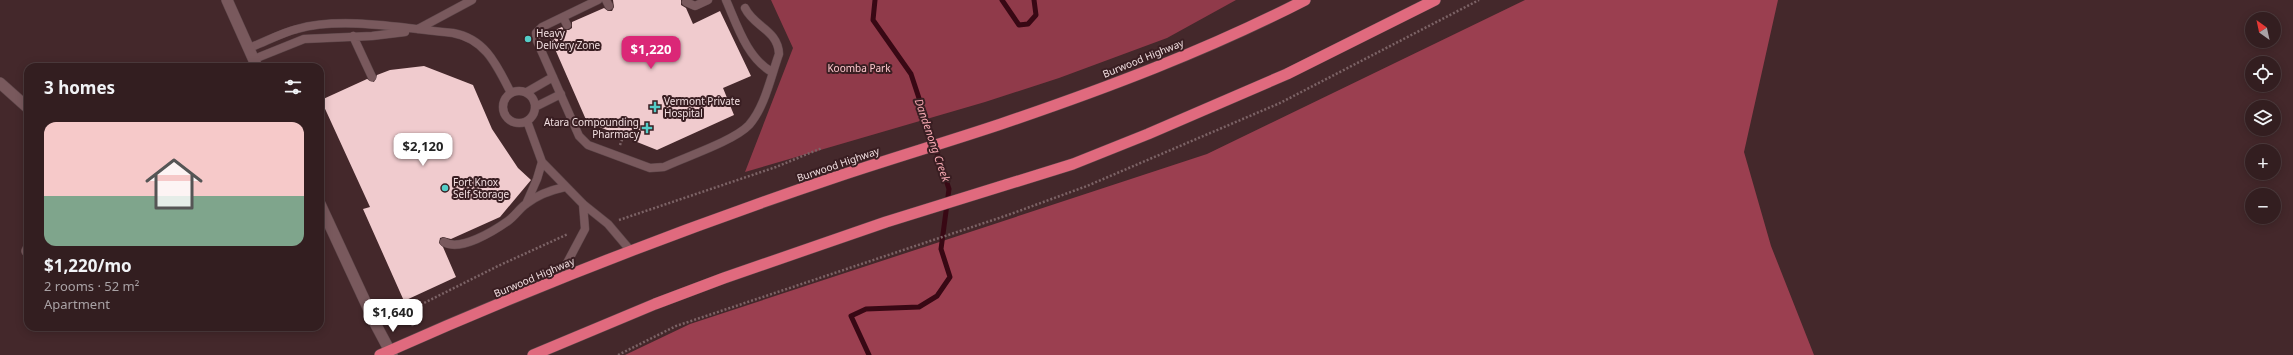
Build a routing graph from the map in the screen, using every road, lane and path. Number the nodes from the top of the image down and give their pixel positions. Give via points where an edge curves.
1 (227, 0) edge
2 (472, 0) edge
3 (598, 0) edge
4 (708, 0) edge
5 (726, 0) edge
6 (1305, 0) edge
7 (1435, 0) edge
8 (1479, 0) edge
9 (686, 2) dead end
10 (745, 8) dead end
11 (563, 17) junction
12 (566, 25) dead end
13 (417, 30) junction
14 (353, 36) junction
15 (249, 48) junction
16 (256, 63) edge
17 (772, 72) junction
18 (553, 77) junction
19 (372, 78) dead end
20 (0, 82) edge
21 (527, 92) junction
22 (511, 93) junction
23 (560, 94) junction
24 (24, 104) edge
25 (536, 107) junction
26 (527, 121) junction
27 (542, 162) junction
28 (565, 186) junction
29 (526, 204) junction
30 (583, 204) junction
31 (324, 213) edge
32 (444, 242) dead end
33 (630, 250) junction
34 (558, 280) junction
35 (387, 354) edge
36 (533, 355) edge
37 (618, 355) edge

1 - 15 street
2 - 13 lane
3 - 11 lane
4 - 9 lane via 695,6
5 - 17 lane via 750,51 757,61
6 - 33 highway, Burwood Highway via 1117,82 998,125 884,160
7 - 36 highway via 1287,74 1073,164 886,222 724,278
8 - 37 path via 1280,103 1087,186 676,326
10 - 17 lane via 754,22 770,32 778,46 779,54
11 - 12 lane
11 - 18 lane via 542,27 536,33
13 - 14 lane
13 - 15 lane via 372,25 321,25 298,29
13 - 22 lane via 466,35 478,43 489,54
14 - 16 lane via 304,39
14 - 19 lane
15 - 16 street
17 - 23 lane via 758,112 749,125 737,134 664,167 650,168 588,144 579,136
18 - 21 lane
18 - 23 lane
20 - 24 street
21 - 22 lane
21 - 25 lane
22 - 26 lane via 504,103 506,116 516,122
23 - 25 lane
25 - 26 lane
26 - 27 lane
27 - 28 lane
27 - 29 lane
28 - 29 lane via 547,192
28 - 30 lane
29 - 32 lane via 509,221 481,236 456,246
30 - 33 lane via 608,224
30 - 34 lane via 585,228
31 - 35 street
33 - 34 highway, Burwood Highway
34 - 35 highway, Burwood Highway

